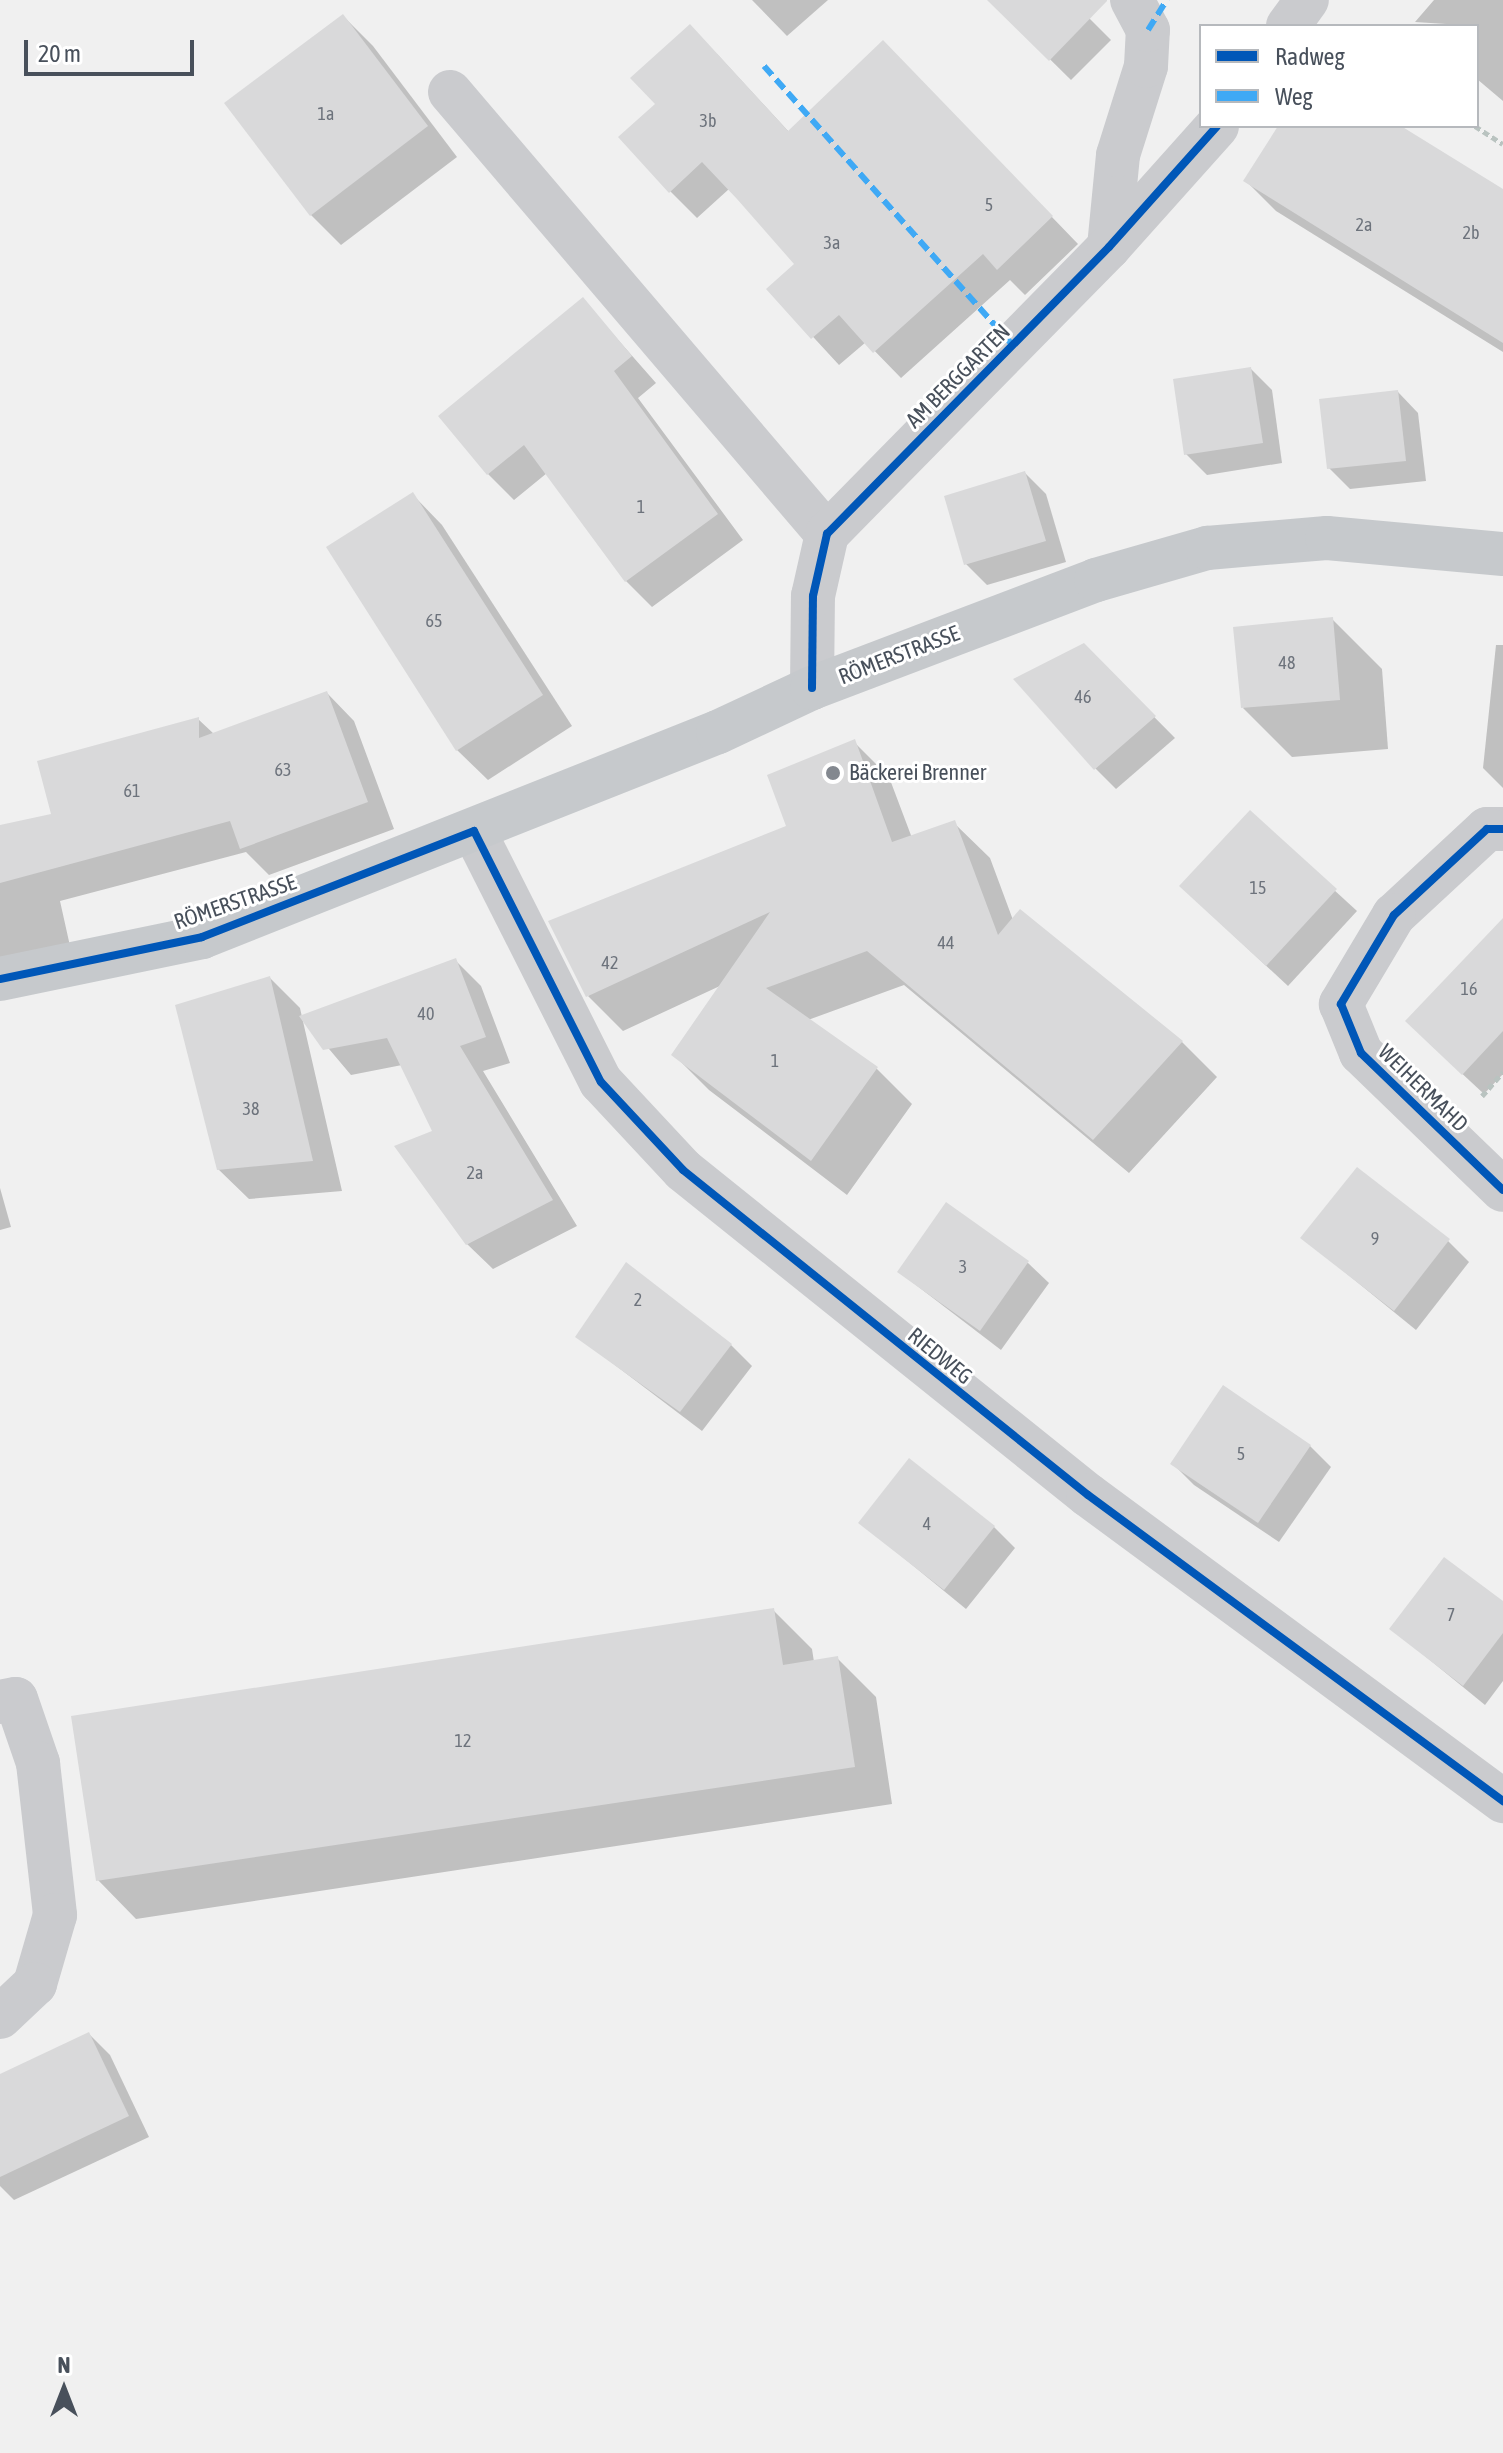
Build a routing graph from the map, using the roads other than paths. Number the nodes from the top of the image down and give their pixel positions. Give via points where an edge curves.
1 (1132, 0) edge
2 (1307, 0) edge
3 (1289, 24) edge
4 (450, 92) dead end
5 (1215, 128) edge
6 (1109, 247) junction
7 (827, 534) junction
8 (1503, 554) edge
9 (812, 688) junction
10 (1503, 829) edge
11 (474, 831) junction
12 (0, 979) edge
13 (1503, 1190) edge
14 (0, 1702) edge
15 (1503, 1801) edge
16 (0, 2017) edge

1 - 6 street via 1148,30 1146,66 1118,155
2 - 3 street
4 - 7 street
5 - 6 street, AM BERGGARTEN
6 - 7 street, AM BERGGARTEN
7 - 9 street via 813,596
8 - 9 main road, RÖMERSTRASSE via 1327,538 1207,548 1096,580
9 - 11 main road, RÖMERSTRASSE
10 - 13 street, WEIHERMAHD via 1487,829 1394,915 1341,1004 1361,1053
11 - 12 main road, RÖMERSTRASSE via 202,937
11 - 15 street, RIEDWEG via 601,1082 683,1170 1088,1495
14 - 16 street via 16,1699 38,1763 55,1915 35,1984

